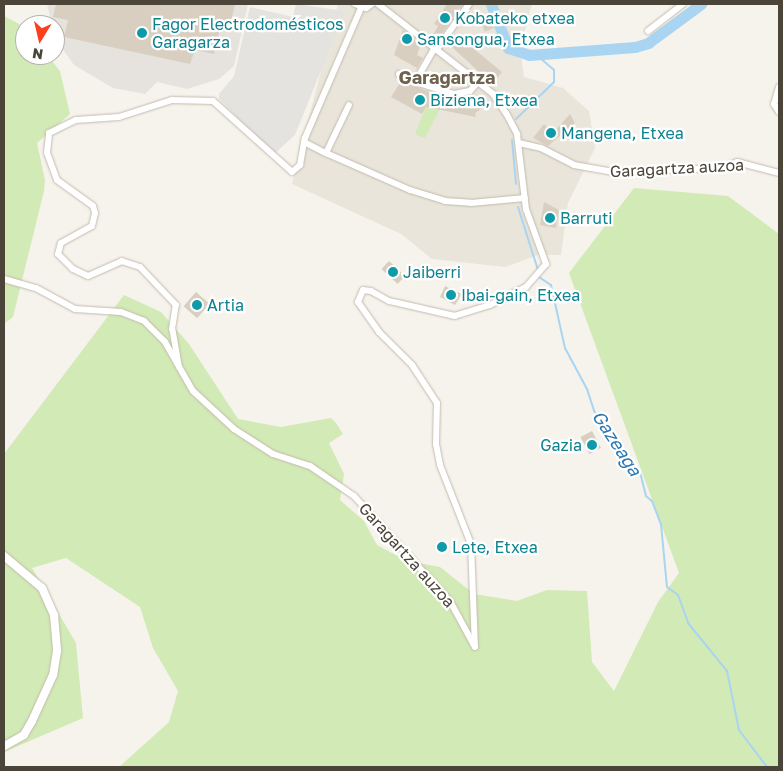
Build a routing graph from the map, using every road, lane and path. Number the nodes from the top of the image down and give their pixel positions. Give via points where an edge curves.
1 (376, 4) edge
2 (469, 4) edge
3 (683, 4) edge
4 (358, 6) edge
5 (648, 31) dead end
6 (436, 49) junction
7 (399, 74) dead end
8 (415, 82) junction
9 (478, 82) junction
10 (779, 87) edge
11 (349, 105) dead end
12 (779, 112) edge
13 (304, 142) junction
14 (519, 143) junction
15 (326, 153) junction
16 (779, 173) edge
17 (525, 198) junction
18 (4, 279) edge
19 (179, 367) junction
20 (4, 556) edge
21 (4, 746) edge

1 - 4 street
1 - 6 street, Garagartza auzoa
2 - 6 street
3 - 5 street
4 - 13 street
6 - 8 street
6 - 9 street, Garagartza auzoa
7 - 8 street
8 - 9 street via 454,94 470,90
9 - 14 street, Garagartza auzoa via 506,113
10 - 12 street via 774,104
11 - 15 street
13 - 15 street
13 - 19 street via 300,164 288,171 223,106 213,100 172,100 124,116 76,120 52,130 48,137 49,163 57,180 93,206 95,214 86,231 61,243 58,250 61,259 88,276 126,260 140,267 176,305 172,329
14 - 16 street, Garagartza auzoa via 541,148 574,165 612,172 723,168 737,162
14 - 17 street, Garagartza auzoa
15 - 17 street via 410,190 446,201
17 - 19 street, Garagartza auzoa via 546,264 526,287 490,305 455,316 389,301 371,291 363,290 358,302 379,332 412,364 437,403 436,444 440,465 471,544 474,647 450,601 354,496 310,466 273,454 248,439 198,395
18 - 19 street via 36,288 70,308 121,312 144,321 156,330
20 - 21 street via 42,588 54,615 57,638 56,665 45,695 24,735

